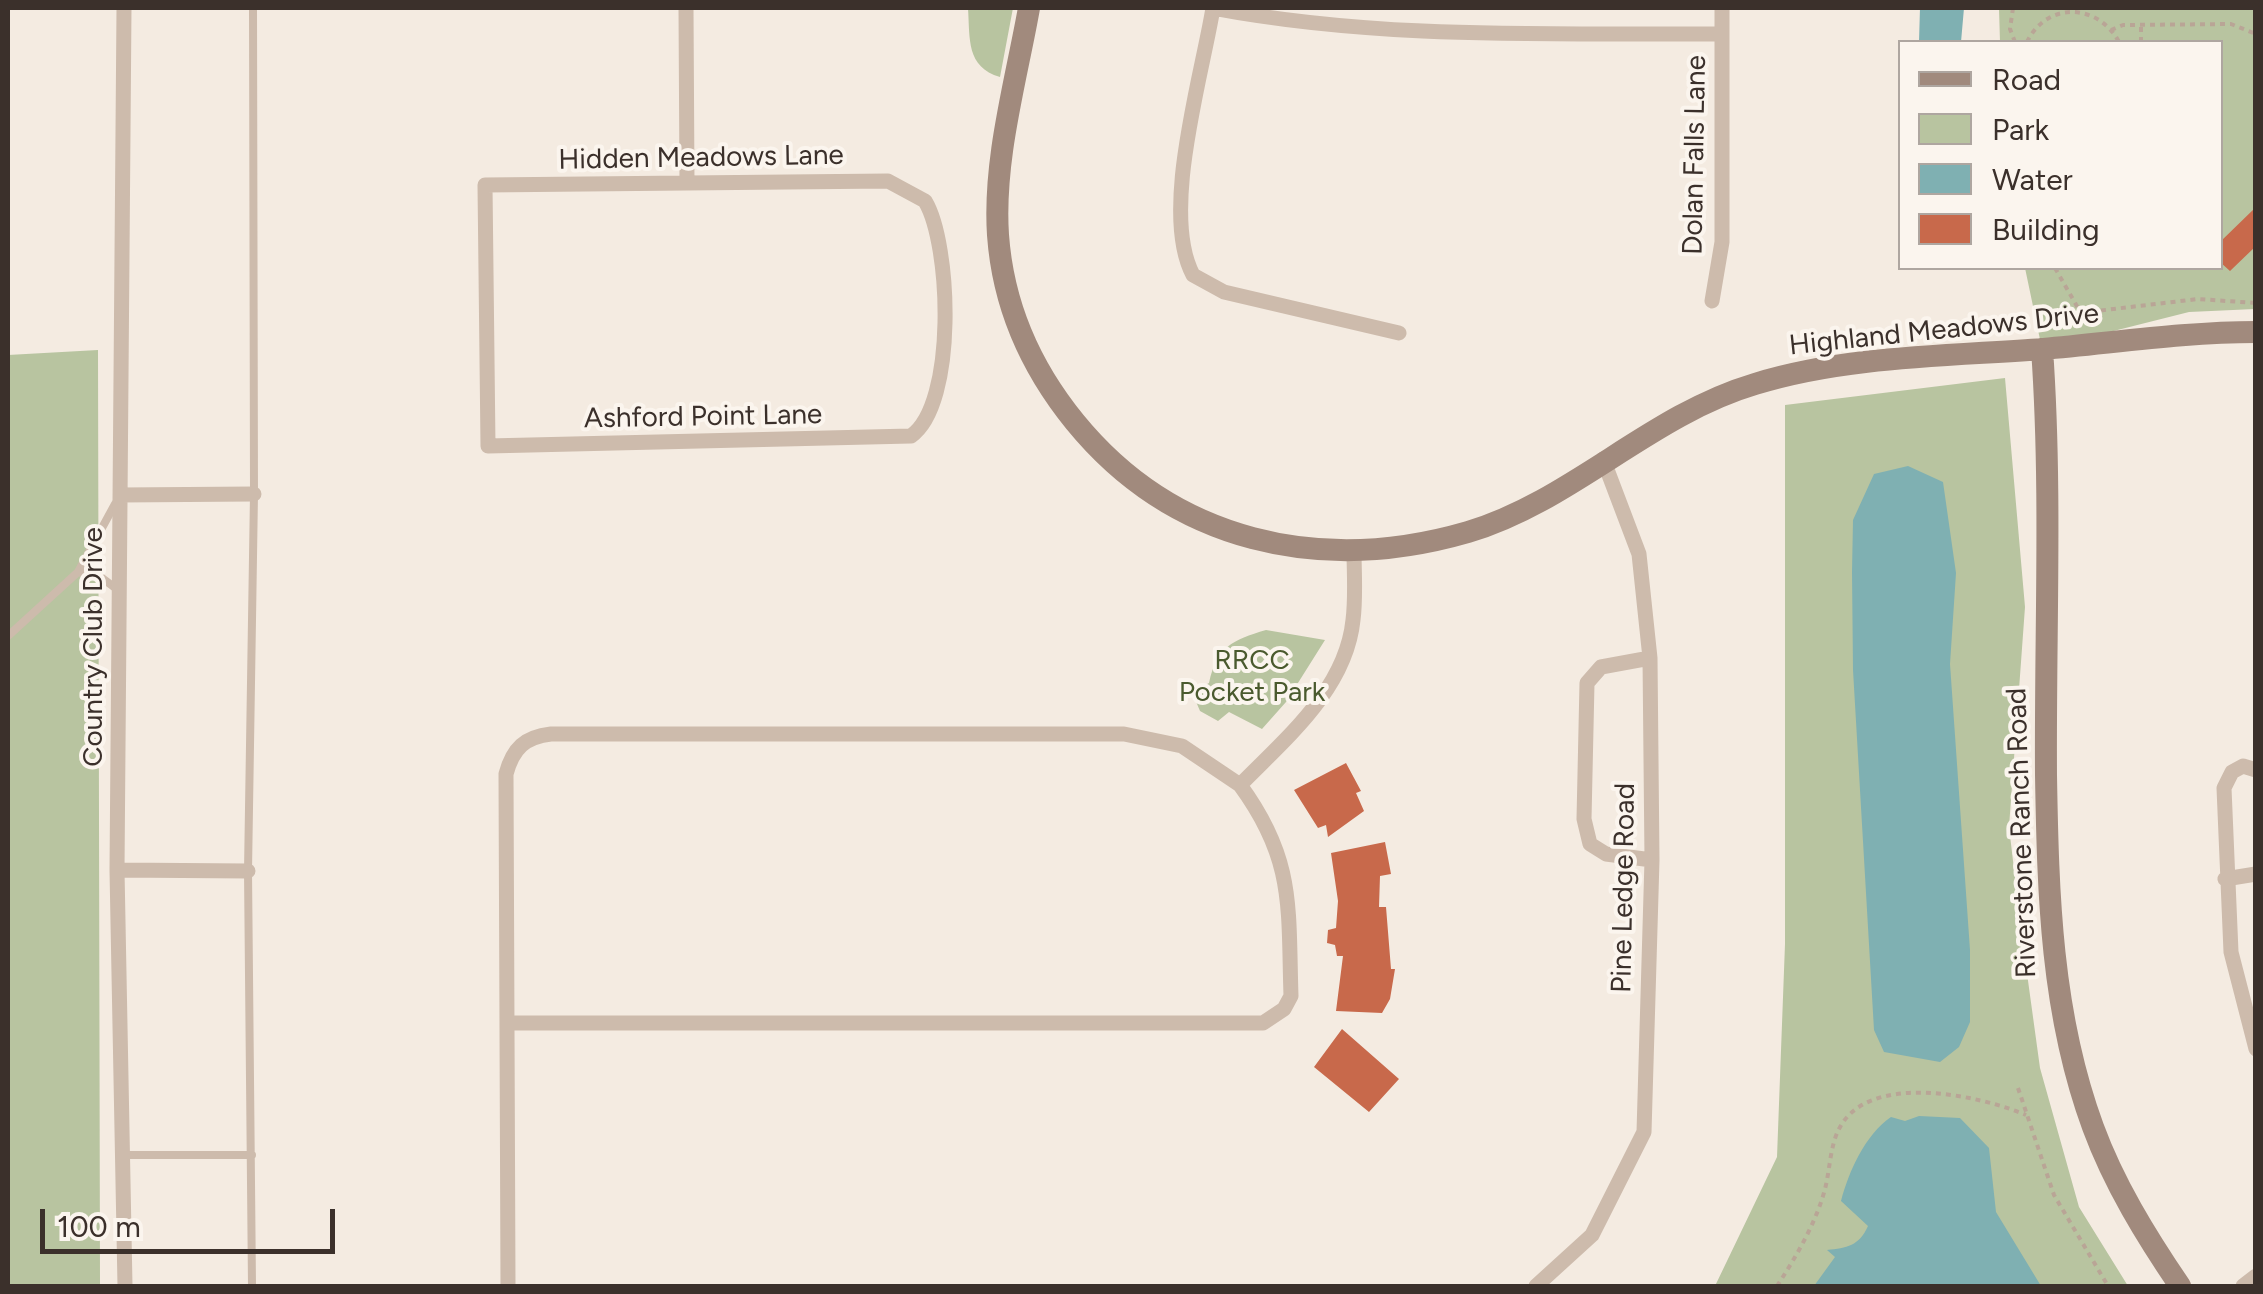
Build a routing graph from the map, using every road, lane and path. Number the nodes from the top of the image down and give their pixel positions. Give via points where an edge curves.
1 (124, 8) edge
2 (253, 8) edge
3 (686, 8) edge
4 (1029, 8) edge
5 (1212, 8) edge
6 (1722, 8) edge
7 (2013, 8) edge
8 (2141, 24) junction
9 (2112, 30) junction
10 (1722, 34) junction
11 (2256, 34) edge
12 (2014, 40) edge
13 (2029, 40) edge
14 (2117, 40) edge
15 (2140, 40) edge
16 (686, 183) junction
17 (2056, 270) edge
18 (1712, 301) dead end
19 (2256, 303) edge
20 (2256, 332) edge
21 (1399, 333) dead end
22 (2042, 349) junction
23 (918, 431) joint
24 (488, 446) joint
25 (1603, 460) junction
26 (254, 494) junction
27 (120, 496) junction
28 (1354, 549) junction
29 (78, 572) junction
30 (119, 590) junction
31 (8, 636) edge
32 (1650, 658) junction
33 (2256, 770) edge
34 (1240, 785) junction
35 (1652, 860) junction
36 (117, 870) junction
37 (248, 871) junction
38 (2256, 874) edge
39 (2225, 879) junction
40 (507, 1023) junction
41 (2256, 1050) edge
42 (2018, 1088) dead end
43 (2026, 1114) junction
44 (125, 1155) junction
45 (252, 1155) junction
46 (2256, 1276) edge
47 (125, 1286) edge
48 (252, 1286) edge
49 (508, 1286) edge
50 (1536, 1286) edge
51 (1778, 1286) edge
52 (2108, 1286) edge
53 (2180, 1286) edge
54 (2242, 1286) edge

1 - 27 street, Country Club Drive
2 - 26 lane
3 - 16 street
4 - 28 street, Highland Meadows Drive via 1003,155 998,236 1009,300 1036,368 1103,455 1152,496 1209,525 1268,544
5 - 10 street via 1405,32
5 - 21 street via 1183,192 1185,252 1193,275 1224,292
6 - 10 street, Dolan Falls Lane
7 - 12 path
8 - 9 path
8 - 11 path via 2232,24
8 - 15 path
9 - 13 path via 2092,15 2068,11 2046,19
9 - 14 path
10 - 18 street, Dolan Falls Lane via 1722,242
16 - 23 street, Hidden Meadows Lane via 888,181 926,200 943,308 937,392
16 - 24 street, Hidden Meadows Lane via 485,186
17 - 19 path via 2078,308 2088,312 2198,300
20 - 22 street, Highland Meadows Drive
22 - 25 street, Highland Meadows Drive via 1792,374 1691,408
22 - 53 street, Riverstone Ranch Road via 2047,838 2060,1003 2094,1128 2127,1202
23 - 24 street, Ashford Point Lane via 894,439
25 - 28 street, Highland Meadows Drive via 1474,530 1432,542
25 - 32 street, Pine Ledge Road via 1639,554
26 - 27 street
26 - 37 lane
27 - 29 lane
27 - 30 street, Country Club Drive
28 - 34 street via 1354,620 1332,682
29 - 30 lane via 98,575
29 - 31 lane
30 - 36 street, Country Club Drive
32 - 35 street, Pine Ledge Road
32 - 35 street via 1601,666 1587,683 1584,819 1590,844 1606,854
33 - 39 street via 2243,766 2232,772 2224,788
34 - 40 street via 1182,746 1124,734 534,736 511,756 506,774
34 - 40 street via 1263,816 1287,876 1291,996 1263,1023
35 - 50 street, Pine Ledge Road via 1644,1132 1592,1235
36 - 37 street
36 - 44 street, Country Club Drive
37 - 45 lane
38 - 39 street
39 - 41 street via 2232,952
40 - 49 street
42 - 43 path
43 - 51 path via 1950,1094 1900,1094 1866,1103 1838,1130 1824,1192
43 - 52 path via 2054,1195
44 - 45 lane
44 - 47 street, Country Club Drive
45 - 48 lane
46 - 54 street

